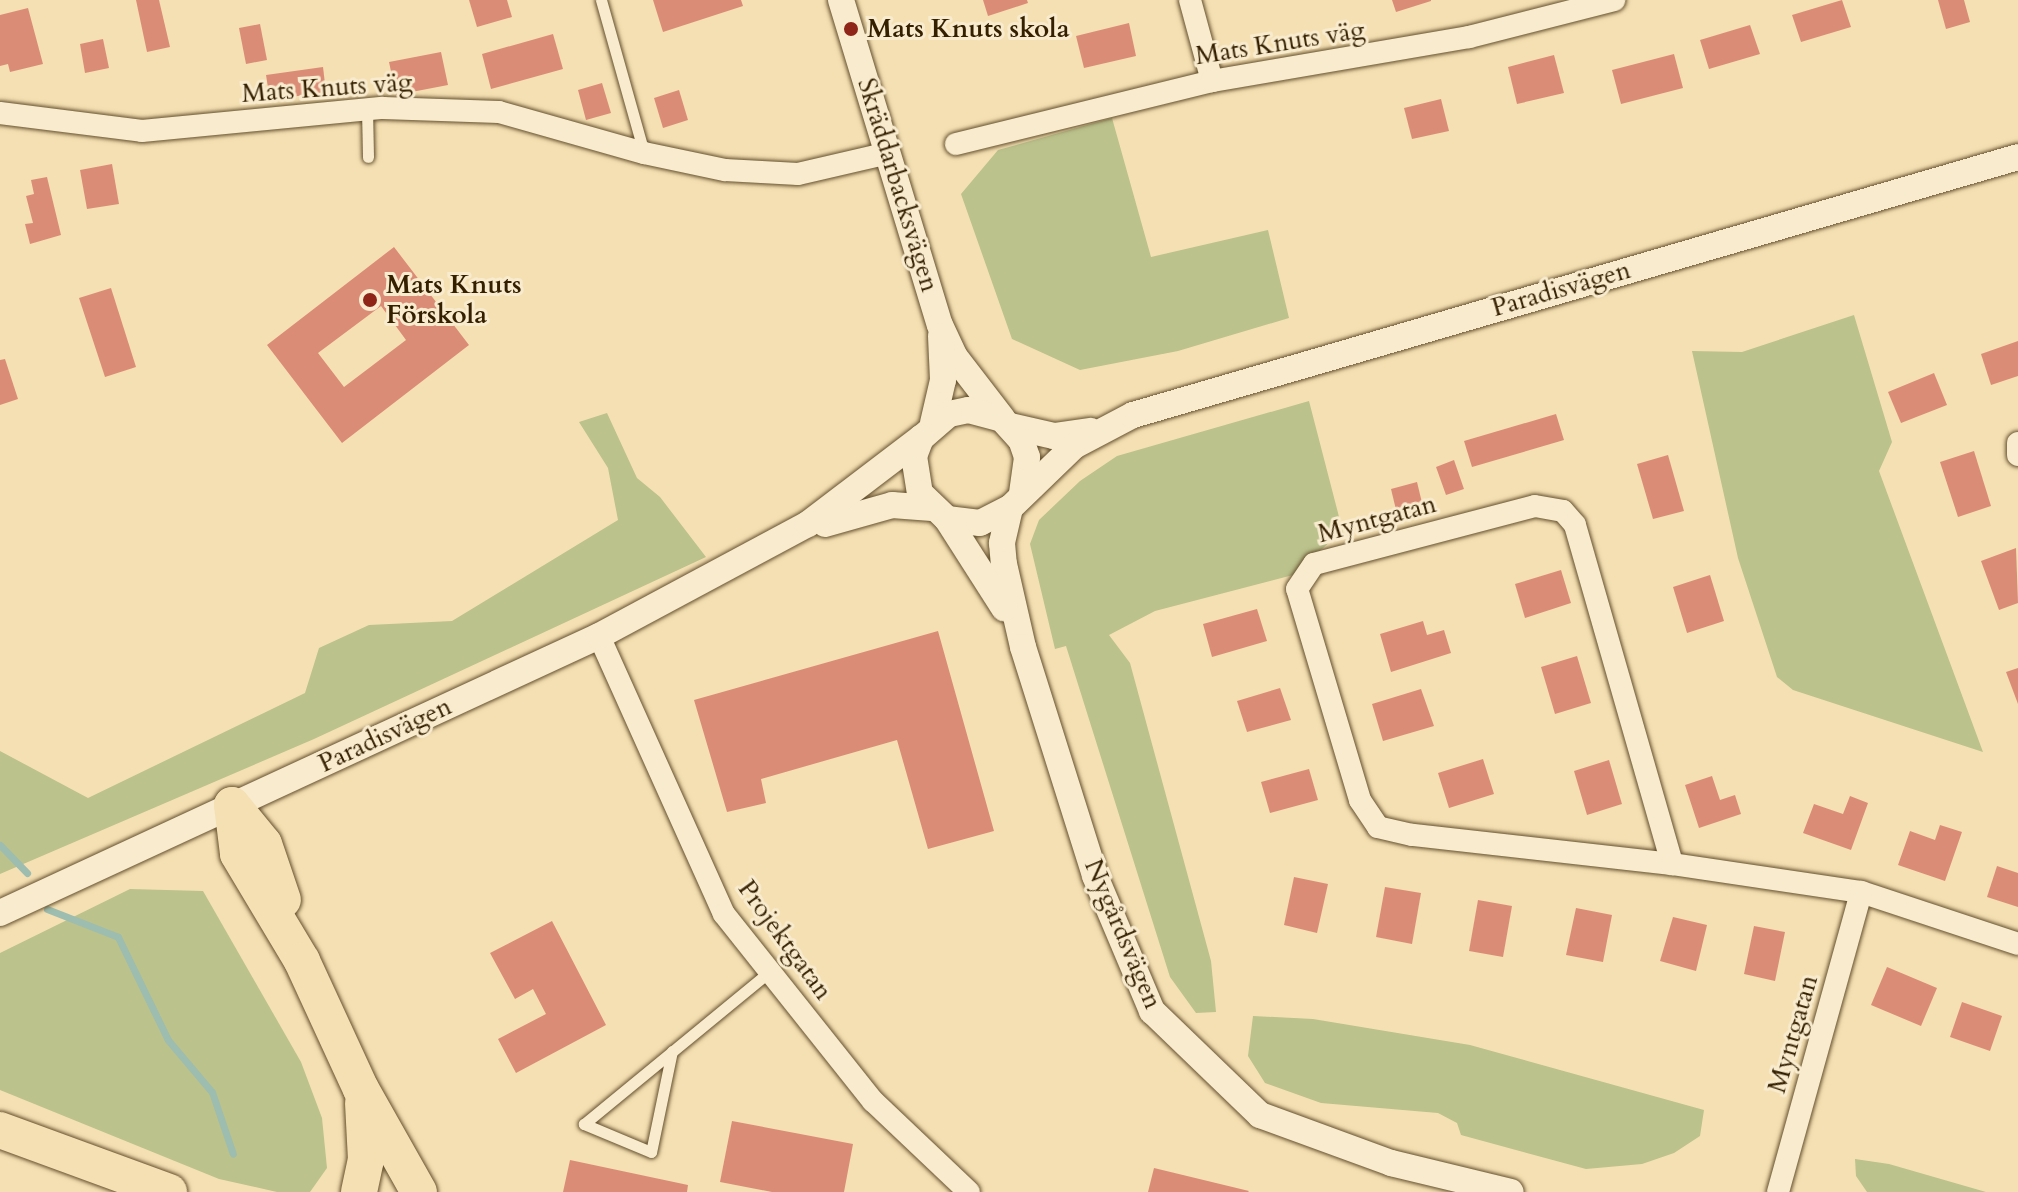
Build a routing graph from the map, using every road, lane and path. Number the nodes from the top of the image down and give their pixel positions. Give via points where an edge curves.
1 (601, 0) edge
2 (841, 0) edge
3 (1190, 0) edge
4 (1614, 0) edge
5 (1212, 81) junction
6 (367, 109) junction
7 (0, 113) edge
8 (956, 144) dead end
9 (644, 153) junction
10 (889, 153) junction
11 (368, 157) dead end
12 (2018, 157) edge
13 (940, 325) junction
14 (1006, 423) junction
15 (1106, 427) junction
16 (927, 431) junction
17 (2018, 443) edge
18 (2018, 455) edge
19 (1016, 500) junction
20 (939, 514) junction
21 (766, 548) junction
22 (599, 636) junction
23 (1023, 647) junction
24 (232, 805) junction
25 (1672, 864) junction
26 (1861, 892) junction
27 (0, 913) edge
28 (2018, 944) edge
29 (770, 971) junction
30 (672, 1051) junction
31 (361, 1089) junction
32 (0, 1130) edge
33 (0, 1148) edge
34 (119, 1192) edge
35 (169, 1192) edge
36 (359, 1192) edge
37 (419, 1192) edge
38 (969, 1192) edge
39 (1511, 1192) edge
40 (1778, 1192) edge

1 - 9 lane
2 - 10 street, Skräddarbacksvägen
3 - 5 street
4 - 5 street, Mats Knuts väg via 1469,37
5 - 8 street, Mats Knuts väg
6 - 7 street, Mats Knuts väg via 142,131
6 - 9 street, Mats Knuts väg via 499,112
6 - 11 lane
9 - 10 street, Mats Knuts väg via 725,170 798,174
10 - 13 street, Skräddarbacksvägen
12 - 15 street, Paradisvägen via 1318,359
13 - 14 street, Skräddarbacksvägen via 955,357
13 - 16 street, Skräddarbacksvägen via 943,380
14 - 15 street, Paradisvägen via 1054,436
14 - 16 street via 968,410
14 - 19 street via 1027,457
15 - 19 street, Paradisvägen via 1074,446
16 - 20 street via 914,475
16 - 21 street, Paradisvägen via 839,504
17 - 18 street
19 - 20 street via 980,523
19 - 23 street, Nygårdsvägen via 1003,553
20 - 21 street, Paradisvägen via 892,505 861,511
20 - 23 street, Nygårdsvägen via 988,577
21 - 22 street, Paradisvägen
22 - 24 street, Paradisvägen
22 - 29 street, Projektgatan via 724,914
23 - 39 street, Nygårdsvägen via 1095,876 1152,1011 1260,1115 1391,1163
24 - 27 street, Paradisvägen
24 - 31 highway via 238,854 302,961
25 - 25 street, Myntgatan via 1575,525 1563,511 1535,506 1314,564 1297,589 1360,800 1378,827
25 - 26 street, Myntgatan
26 - 28 street, Myntgatan
26 - 40 street, Myntgatan
29 - 30 lane
29 - 38 street, Projektgatan via 873,1101
30 - 30 lane via 606,1106 584,1124 651,1152
31 - 36 highway via 366,1151
31 - 37 highway
32 - 35 highway
33 - 34 highway

